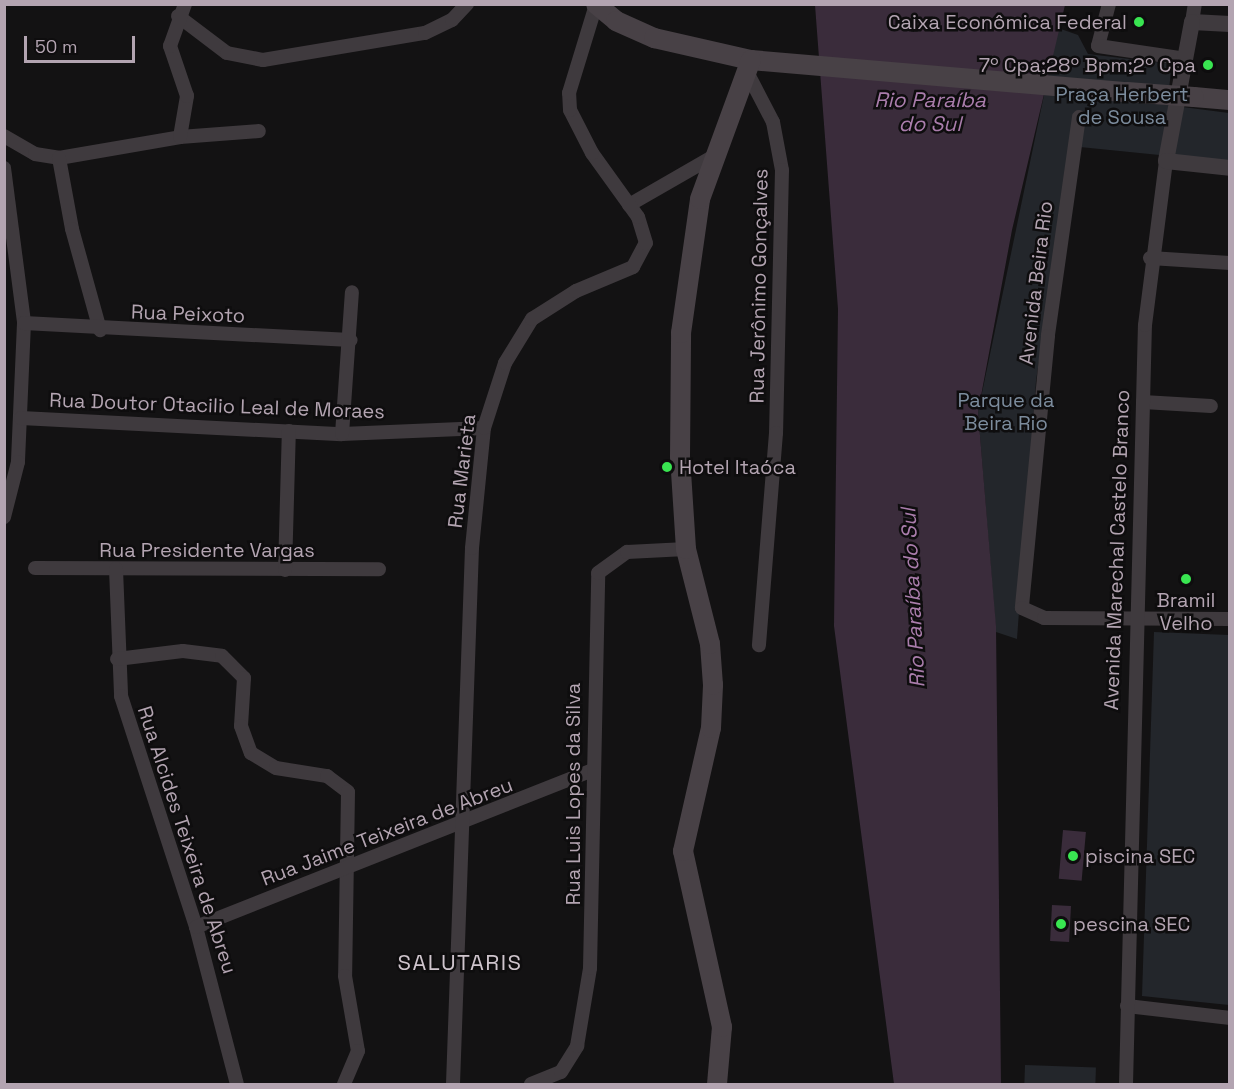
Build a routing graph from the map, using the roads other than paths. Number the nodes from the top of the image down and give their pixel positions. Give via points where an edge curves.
1 (467, 4) edge
2 (1109, 4) edge
3 (1195, 4) edge
4 (596, 6) edge
5 (182, 10) edge
6 (1192, 22) junction
7 (1230, 24) edge
8 (1186, 59) junction
9 (749, 67) junction
10 (1230, 100) edge
11 (1079, 117) dead end
12 (259, 131) dead end
13 (4, 136) edge
14 (180, 137) junction
15 (716, 154) junction
16 (60, 158) junction
17 (1166, 160) junction
18 (4, 168) edge
19 (1230, 168) edge
20 (629, 205) junction
21 (1150, 258) junction
22 (1230, 263) edge
23 (352, 292) dead end
24 (24, 323) junction
25 (100, 330) junction
26 (351, 340) junction
27 (1143, 402) junction
28 (1211, 406) dead end
29 (21, 418) junction
30 (484, 428) junction
31 (288, 431) junction
32 (342, 434) junction
33 (4, 517) edge
34 (686, 549) junction
35 (35, 568) dead end
36 (116, 569) junction
37 (379, 569) dead end
38 (285, 570) junction
39 (1134, 620) junction
40 (1230, 620) edge
41 (759, 645) dead end
42 (117, 659) junction
43 (591, 771) junction
44 (462, 825) junction
45 (350, 868) junction
46 (196, 927) junction
47 (1127, 1006) junction
48 (1230, 1018) edge
49 (237, 1084) edge
50 (344, 1084) edge
51 (453, 1084) edge
52 (531, 1084) edge
53 (717, 1084) edge
54 (1126, 1084) edge

1 - 5 street via 452,20 425,33 263,60 227,53
2 - 8 street via 1098,46
3 - 6 street
4 - 9 main road via 654,38
4 - 20 street, Rua Marieta via 569,93 570,110
5 - 14 street via 171,58 188,110
6 - 7 street
6 - 8 street, Avenida Marechal Castelo Branco
8 - 17 street, Avenida Marechal Castelo Branco
9 - 10 main road, bridge via 779,61
9 - 15 main road
9 - 41 street, Rua Jerônimo Gonçalves via 773,122 782,170 776,433
11 - 39 street, Avenida Beira Rio via 1048,336 1021,597 1024,611 1044,618
12 - 14 street
13 - 16 street via 35,154
14 - 16 street
15 - 20 street
15 - 34 main road via 693,230 683,303 680,457
16 - 25 street via 72,229
17 - 19 street
17 - 21 street, Avenida Marechal Castelo Branco
18 - 24 street
20 - 30 street, Rua Marieta via 644,230 641,256 621,273 576,291 532,319 505,363
21 - 22 street
21 - 27 street, Avenida Marechal Castelo Branco
23 - 26 street
24 - 25 street, Rua Peixoto
24 - 29 street
25 - 26 street, Rua Peixoto
26 - 32 street
27 - 28 street
27 - 39 street, Avenida Marechal Castelo Branco
29 - 31 street, Rua Doutor Otacilio Leal de Moraes
29 - 33 street via 18,462
30 - 32 street, Rua Doutor Otacilio Leal de Moraes
30 - 44 street, Rua Marieta via 471,548
31 - 32 street, Rua Doutor Otacilio Leal de Moraes
31 - 38 street
34 - 43 street, Rua Luis Lopes da Silva via 627,552 598,573
34 - 53 main road via 710,644 713,685 711,728 683,851 722,1027
35 - 36 street, Rua Presidente Vargas
36 - 38 street, Rua Presidente Vargas
36 - 42 street, Rua Alcides Teixeira de Abreu
37 - 38 street, Rua Presidente Vargas
39 - 40 street
39 - 47 street, Avenida Marechal Castelo Branco
42 - 45 street via 204,652 235,665 247,693 243,742 251,753 276,768 327,776 348,792
42 - 46 street, Rua Alcides Teixeira de Abreu via 134,747
43 - 44 street, Rua Jaime Teixeira de Abreu
43 - 52 street, Rua Luis Lopes da Silva via 593,904 582,1028 561,1072
44 - 45 street, Rua Jaime Teixeira de Abreu
44 - 51 street, Rua Marieta
45 - 46 street, Rua Jaime Teixeira de Abreu
45 - 50 street via 345,976 358,1051
46 - 49 street, Rua Alcides Teixeira de Abreu
47 - 48 street
47 - 54 street, Avenida Marechal Castelo Branco

